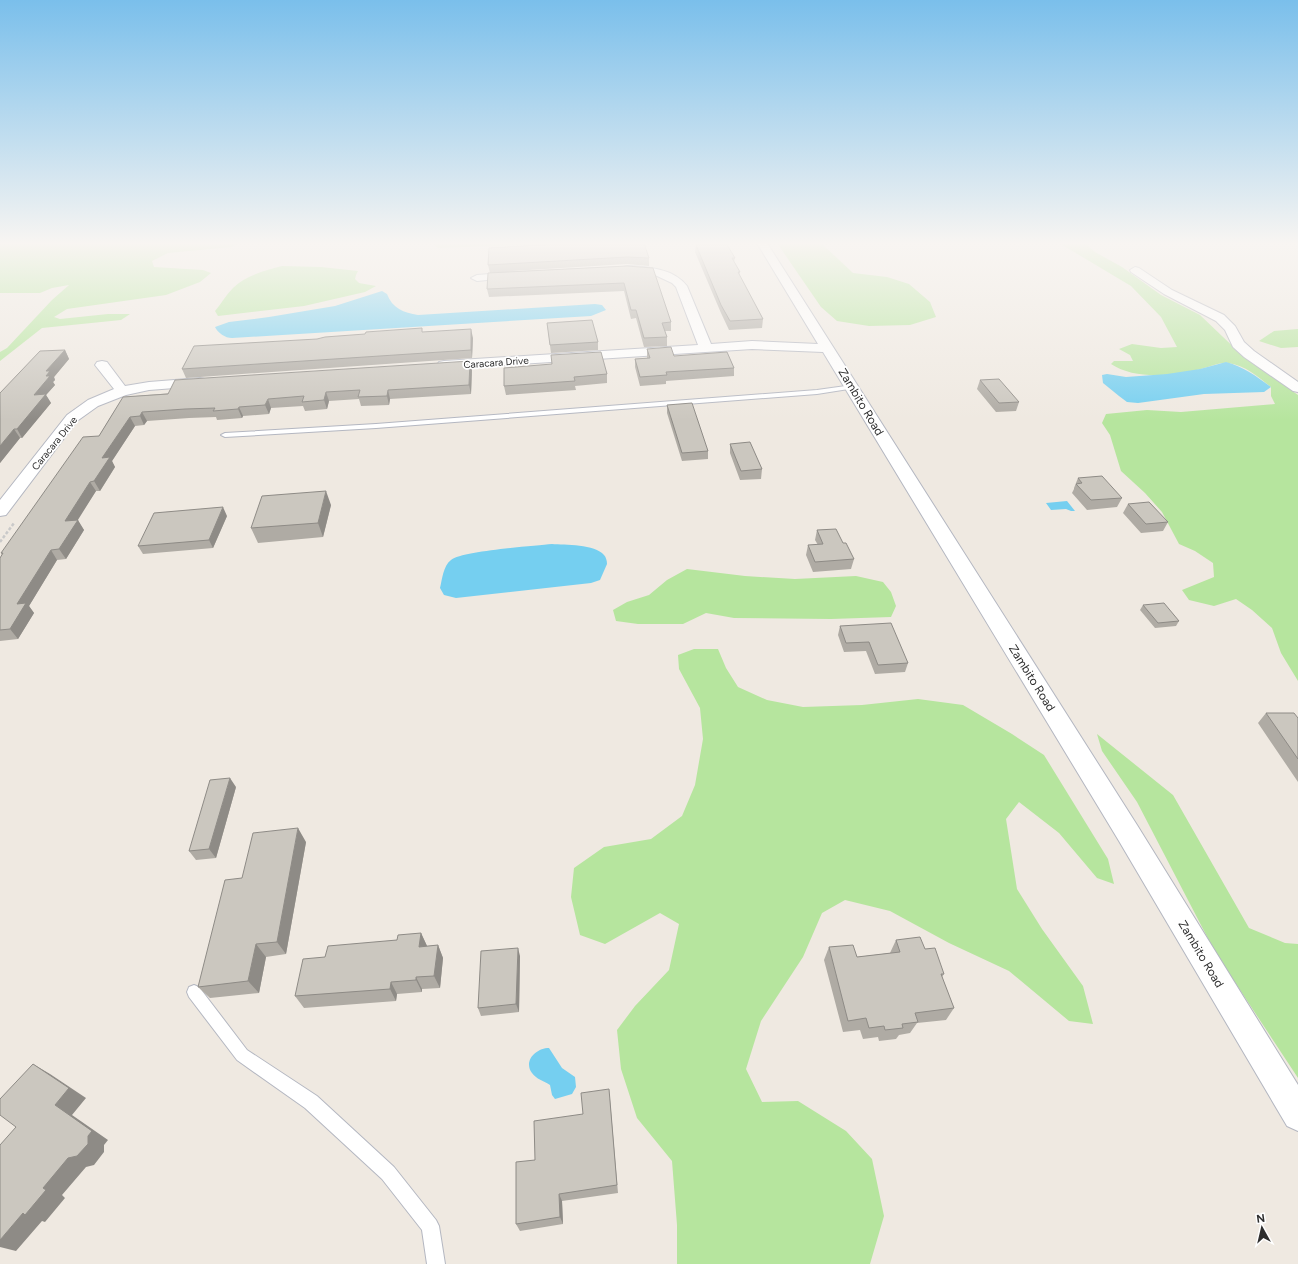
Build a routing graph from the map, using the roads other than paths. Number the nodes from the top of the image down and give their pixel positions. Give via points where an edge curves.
1 (687, 302) edge
2 (799, 302) edge
3 (1188, 302) edge
4 (820, 335) junction
5 (752, 345) junction
6 (706, 348) junction
7 (828, 348) junction
8 (102, 365) dead end
9 (433, 366) edge
10 (215, 381) edge
11 (853, 387) junction
12 (1298, 388) edge
13 (122, 391) junction
14 (225, 435) dead end
15 (0, 510) edge
16 (194, 992) dead end
17 (1298, 1115) edge
18 (436, 1264) edge

1 - 6 street
2 - 4 street, Zambito Road
3 - 12 street via 1220,318 1231,329 1238,344 1249,354
4 - 5 street, Caracara Drive
4 - 7 street, Zambito Road
5 - 6 street, Caracara Drive
5 - 7 street, Caracara Drive
6 - 9 street, Caracara Drive
7 - 11 street, Zambito Road
8 - 13 street
10 - 13 street, Caracara Drive via 149,386
11 - 14 lane via 817,392 376,426
11 - 17 street, Zambito Road via 1128,833
13 - 15 street, Caracara Drive via 93,403 72,418
16 - 18 lane via 242,1055 311,1102 388,1173 430,1226

